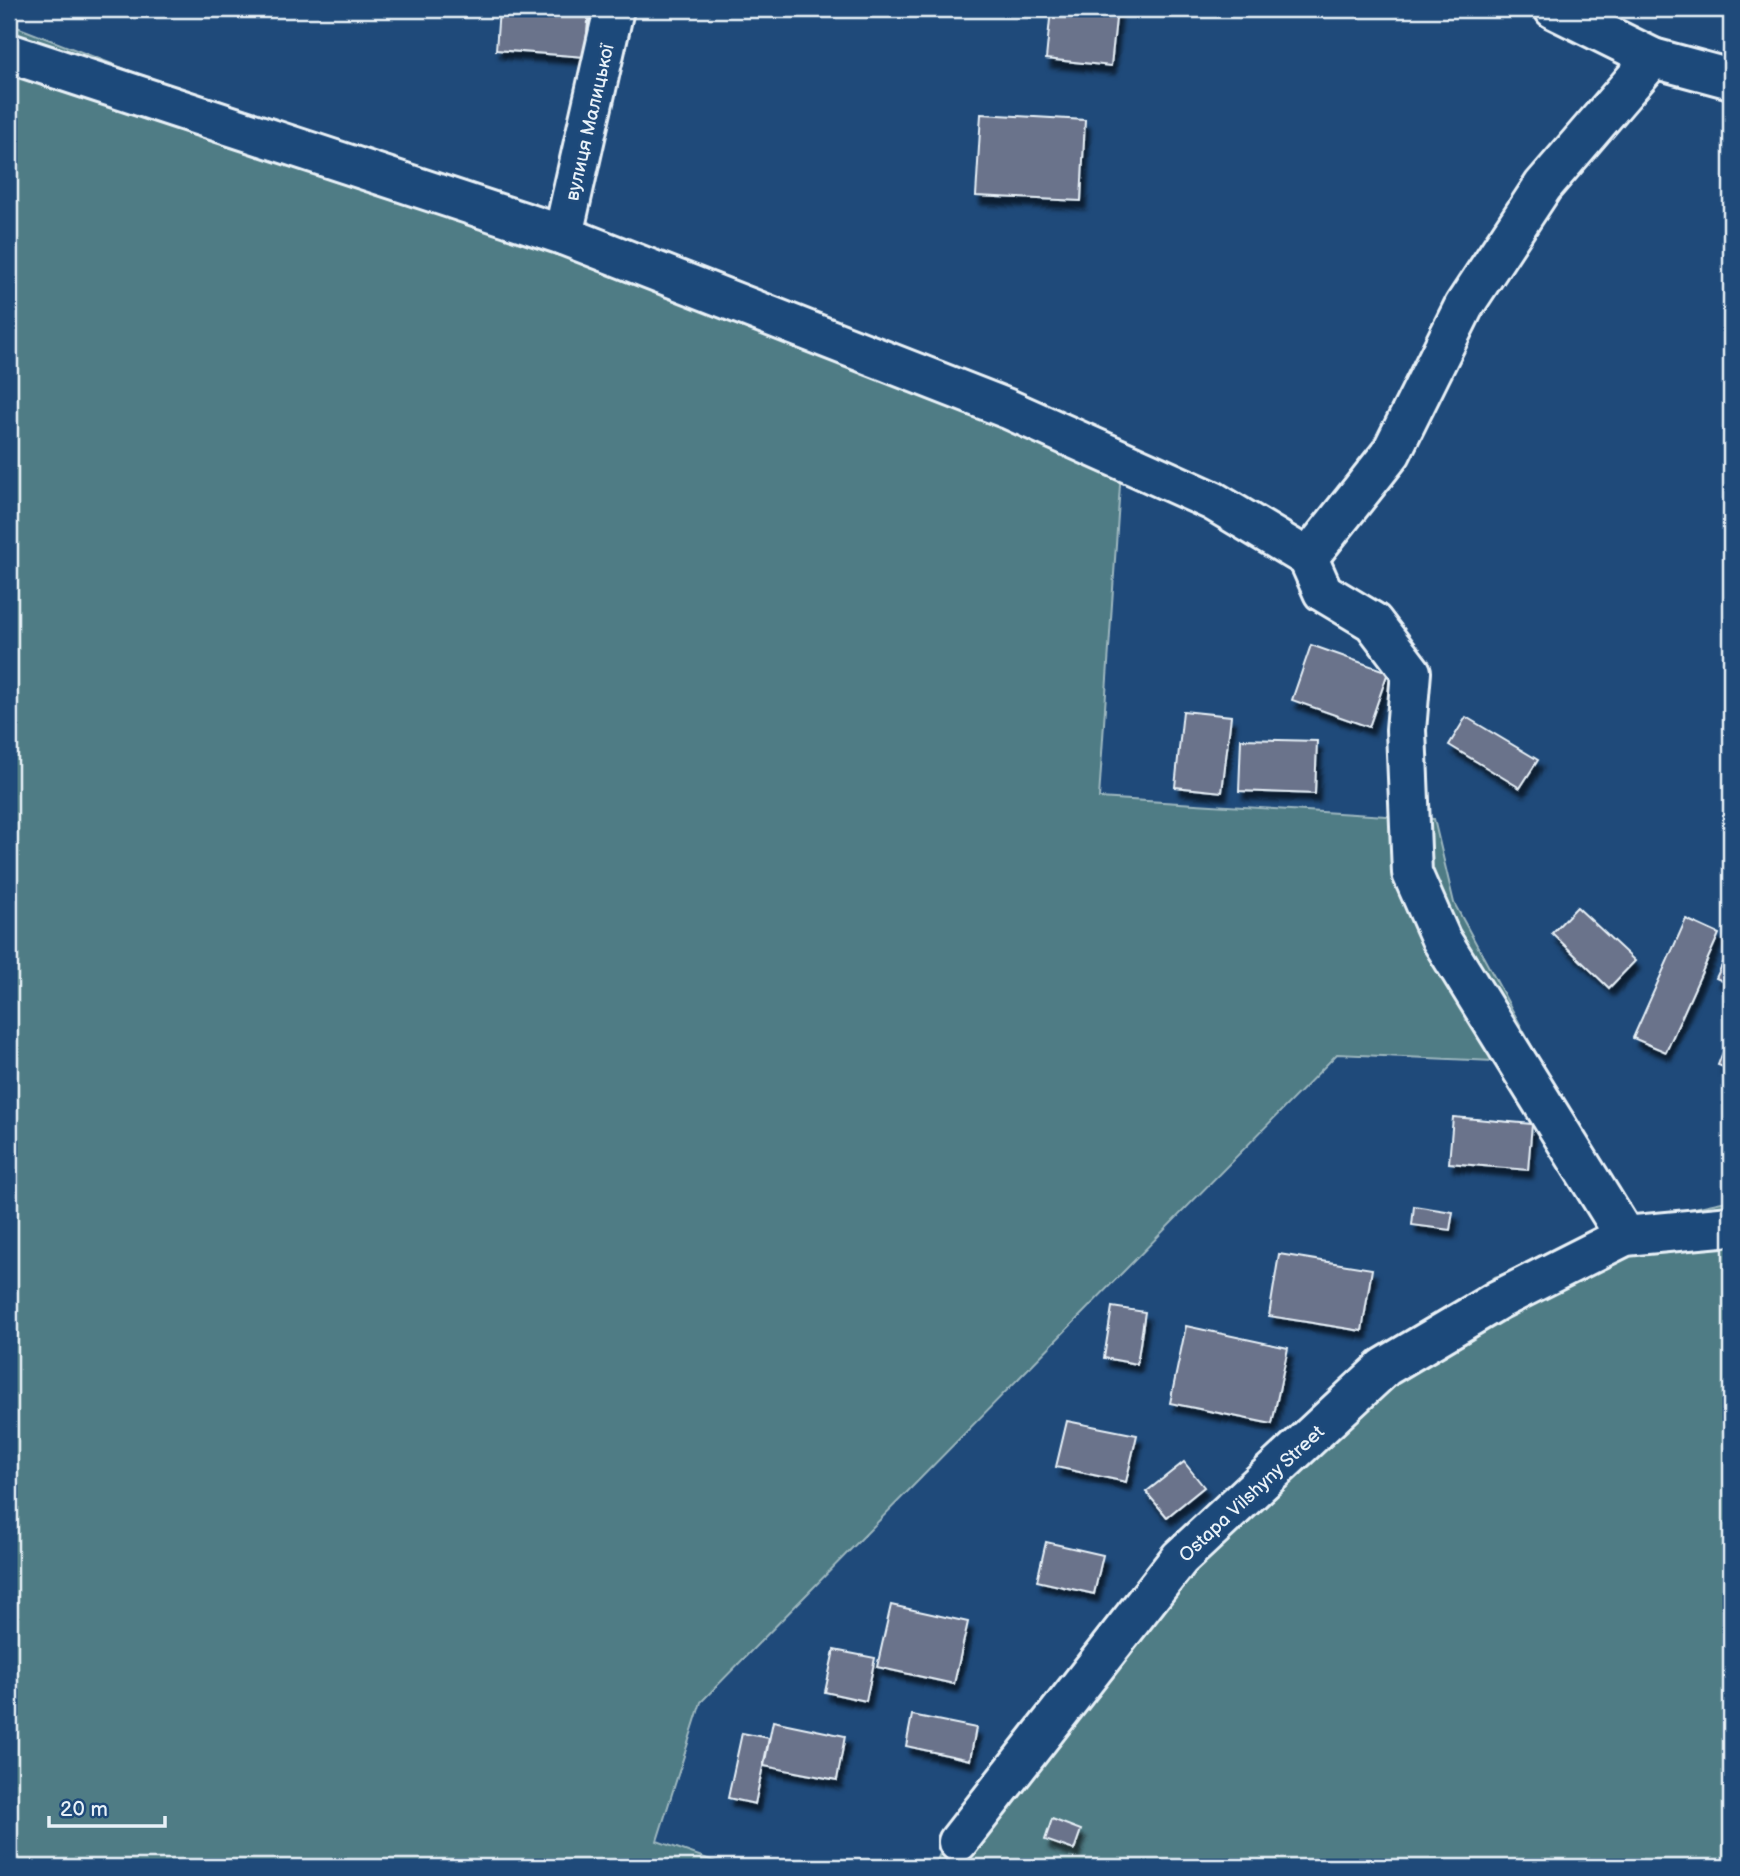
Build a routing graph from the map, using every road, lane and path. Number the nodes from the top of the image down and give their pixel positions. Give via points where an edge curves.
1 (614, 9) edge
2 (1553, 9) edge
3 (9, 53) edge
4 (1653, 58) junction
5 (1731, 79) edge
6 (563, 235) junction
7 (1308, 558) junction
8 (1731, 1226) edge
9 (1625, 1236) junction
10 (958, 1842) dead end

1 - 6 street, вулиця Малицької
2 - 4 street
3 - 6 street
4 - 5 street
4 - 7 street via 1543,186 1464,306 1391,453
6 - 7 street via 1008,408 1213,501
7 - 9 street via 1323,592 1373,622 1410,672 1406,730 1412,873 1441,939
8 - 9 street, Ostapa Vilshyny Street
9 - 10 street, Ostapa Vilshyny Street via 1498,1300 1385,1367 1181,1558

